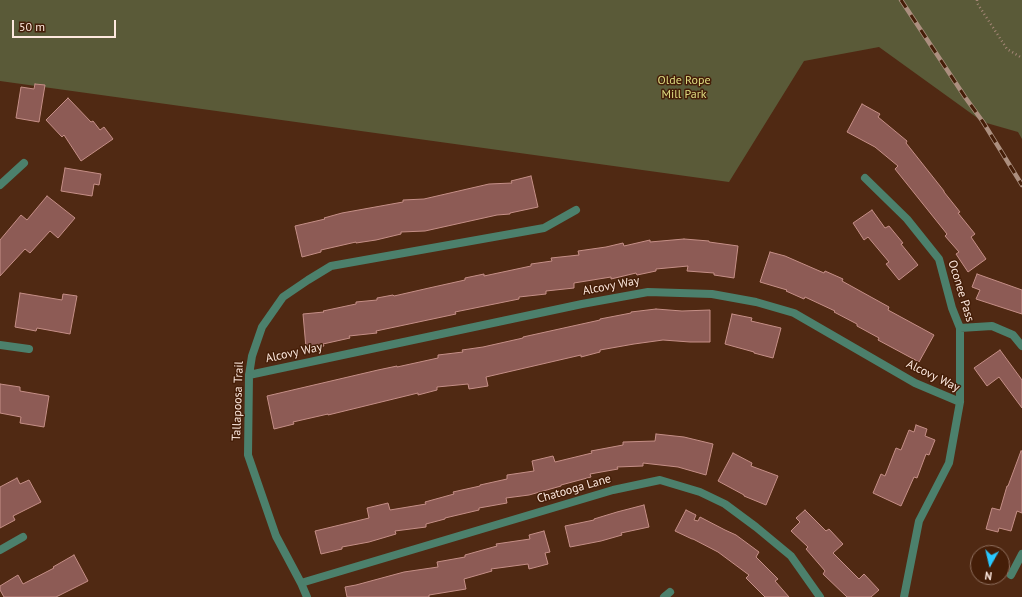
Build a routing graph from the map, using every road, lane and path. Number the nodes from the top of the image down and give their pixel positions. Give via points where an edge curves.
1 (977, 0) edge
2 (1022, 58) edge
3 (24, 163) dead end
4 (865, 178) dead end
5 (0, 185) edge
6 (576, 210) dead end
7 (960, 328) junction
8 (0, 345) edge
9 (1022, 346) edge
10 (29, 349) dead end
11 (249, 375) junction
12 (960, 402) junction
13 (23, 537) dead end
14 (0, 550) edge
15 (1022, 554) edge
16 (1011, 575) dead end
17 (301, 583) junction
18 (306, 597) edge
19 (820, 597) edge
20 (904, 597) edge

1 - 2 path via 1007,49
3 - 5 street
4 - 7 street, Oconee Pass via 907,219 939,259
6 - 11 street, Tallapoosa Trail via 544,228 331,266 283,297 262,327 252,356
7 - 9 street via 992,326 1013,335
7 - 12 street, Oconee Pass
8 - 10 street
11 - 12 street, Alcovy Way via 641,293 712,294 756,302 794,314 915,383
11 - 17 street, Tallapoosa Trail via 248,455 276,536
12 - 20 street, Oconee Pass via 950,463 918,520
13 - 14 street
15 - 16 street
17 - 18 street, Tallapoosa Trail
17 - 19 street, Chatooga Lane via 613,490 660,480 700,492 726,504 791,556

